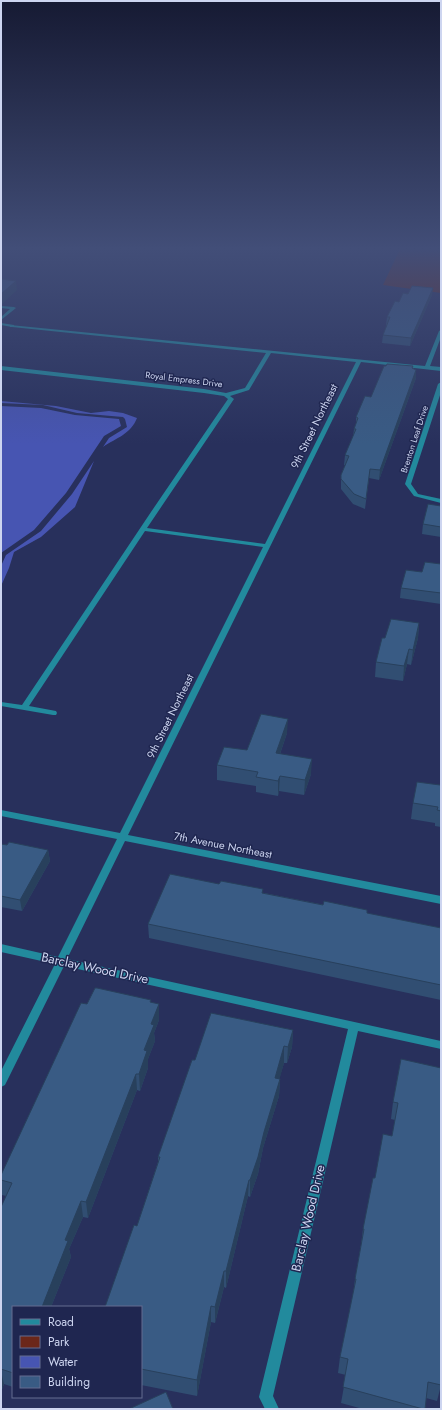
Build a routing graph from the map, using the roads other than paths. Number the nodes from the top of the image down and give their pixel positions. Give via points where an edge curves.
1 (1, 324) edge
2 (441, 333) edge
3 (269, 352) junction
4 (359, 360) junction
5 (428, 367) junction
6 (1, 368) edge
7 (441, 368) edge
8 (441, 384) edge
9 (226, 395) junction
10 (441, 501) edge
11 (143, 529) junction
12 (267, 546) junction
13 (1, 704) edge
14 (24, 708) junction
15 (53, 713) dead end
16 (1, 813) edge
17 (123, 837) junction
18 (441, 900) edge
19 (1, 948) edge
20 (62, 960) junction
21 (354, 1025) junction
22 (441, 1045) edge
23 (1, 1082) edge
24 (272, 1409) edge

1 - 3 street
2 - 5 street
3 - 4 street
3 - 9 street via 247,389
4 - 5 street
4 - 12 street, 9th Street Northeast
5 - 7 street
6 - 9 street, Royal Empress Drive
8 - 10 street, Brenton Leaf Drive via 408,484 416,495
9 - 11 street, Royal Empress Drive via 231,399 220,417
11 - 12 street
11 - 14 street, Royal Empress Drive
12 - 17 street, 9th Street Northeast
13 - 14 street
14 - 15 street
16 - 17 street, 7th Avenue Northeast
17 - 18 street, 7th Avenue Northeast
17 - 20 street, 9th Street Northeast
19 - 20 street, Barclay Wood Drive
20 - 21 street, Barclay Wood Drive
20 - 23 street, 9th Street Northeast
21 - 22 street, Barclay Wood Drive
21 - 24 street, Barclay Wood Drive via 266,1397

